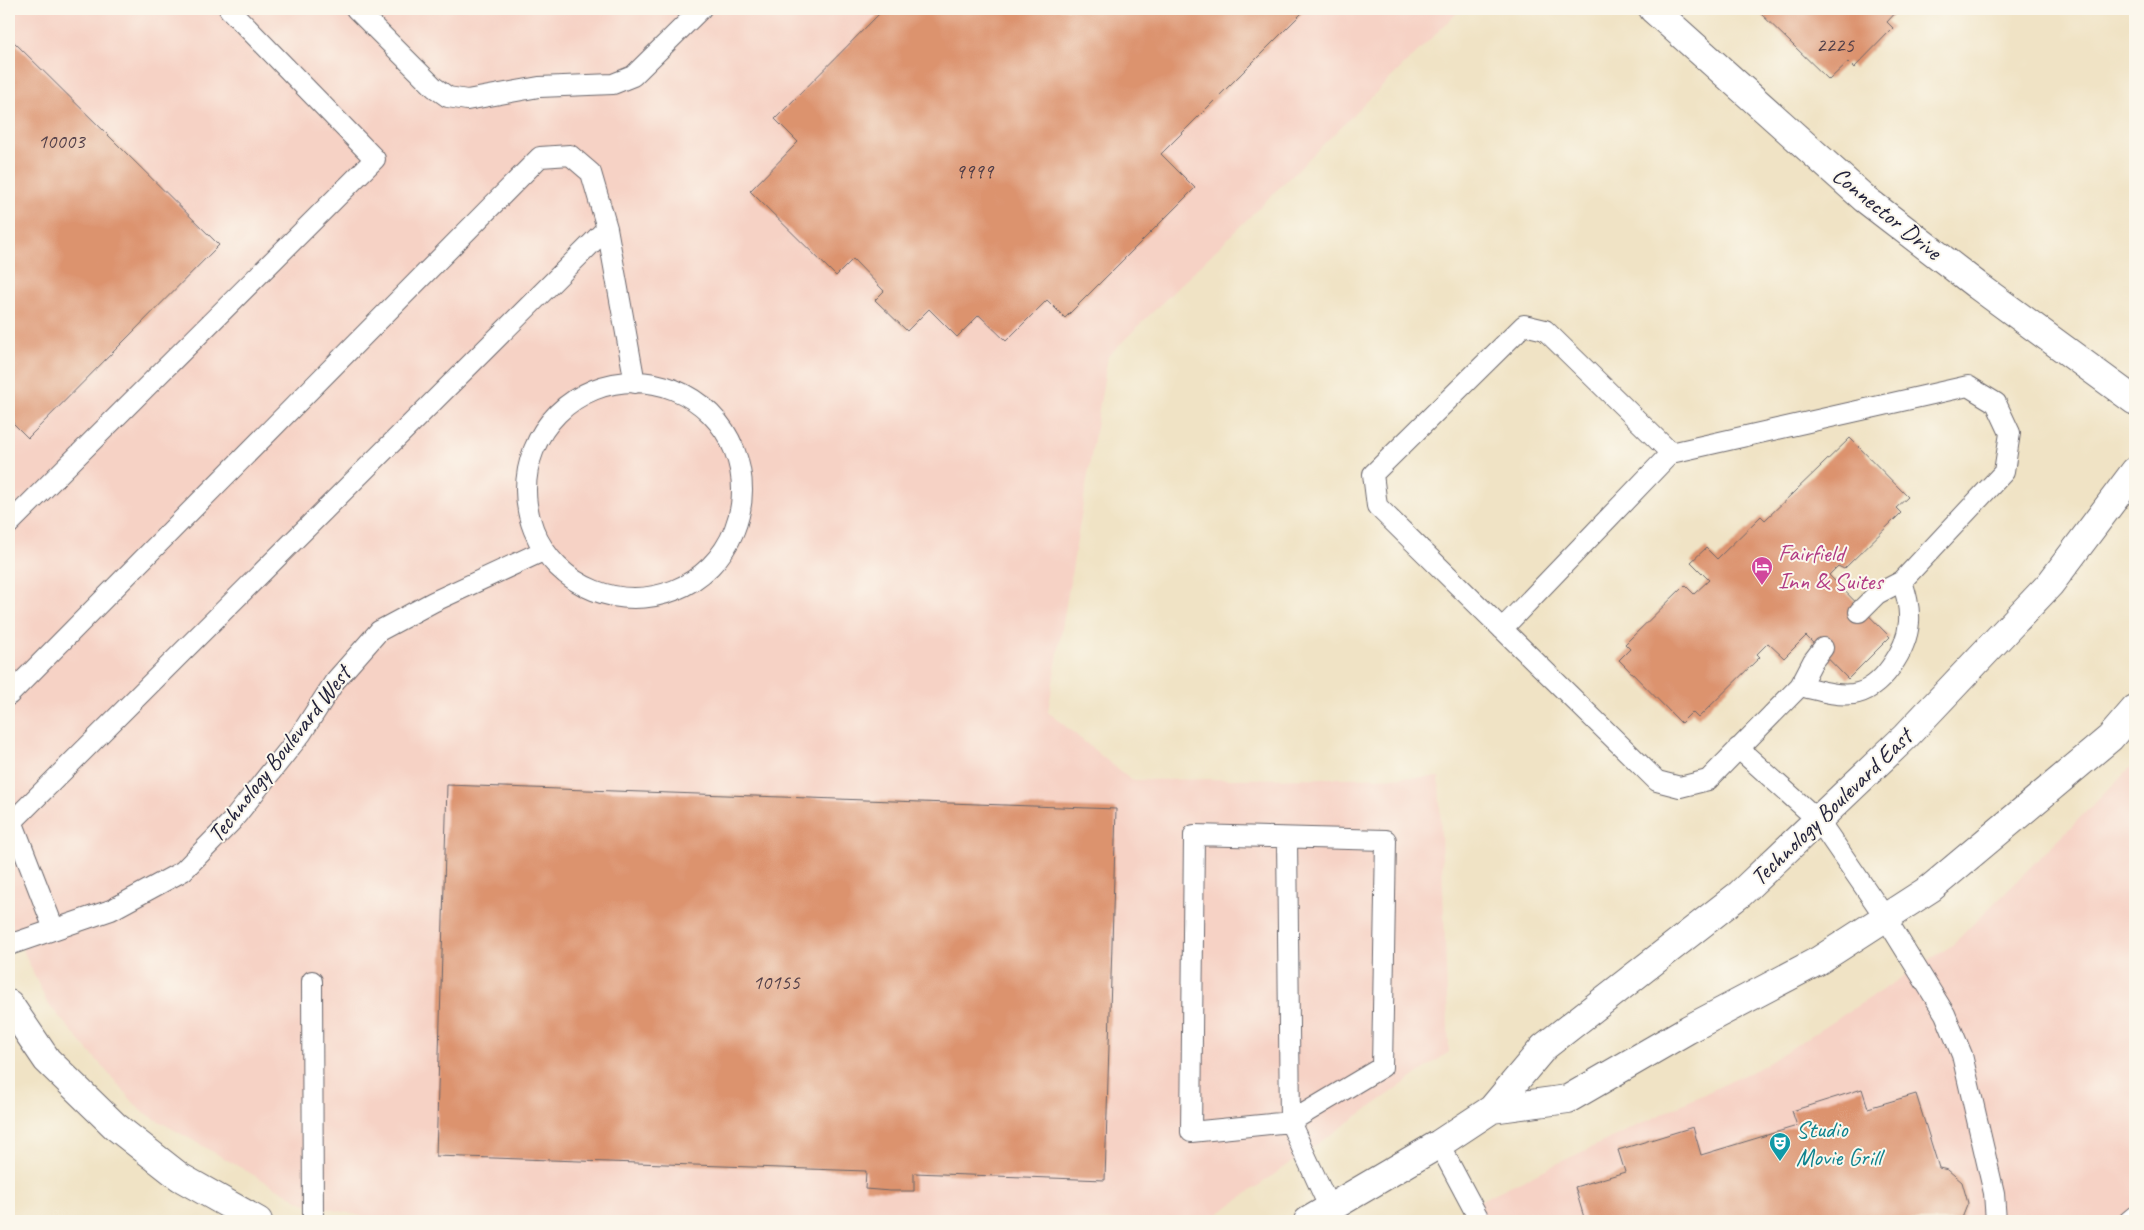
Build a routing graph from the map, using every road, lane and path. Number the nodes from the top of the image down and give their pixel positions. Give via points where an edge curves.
1 (229, 9) edge
2 (356, 9) edge
3 (701, 9) edge
4 (1653, 9) edge
5 (608, 228) junction
6 (635, 383) junction
7 (2135, 401) edge
8 (1671, 453) junction
9 (2135, 470) edge
10 (9, 524) edge
11 (543, 551) junction
12 (1902, 581) junction
13 (1859, 612) dead end
14 (1502, 629) junction
15 (1823, 648) dead end
16 (1800, 686) junction
17 (9, 695) edge
18 (2135, 709) edge
19 (1738, 748) junction
20 (10, 817) edge
21 (1819, 821) junction
22 (1287, 838) junction
23 (1885, 917) junction
24 (54, 929) junction
25 (9, 944) edge
26 (312, 980) dead end
27 (9, 1004) edge
28 (1492, 1109) junction
29 (1290, 1122) junction
30 (1439, 1144) junction
31 (1319, 1215) edge
32 (2135, 1216) edge
33 (258, 1221) edge
34 (313, 1221) edge
35 (1480, 1221) edge
36 (1996, 1221) edge
37 (2129, 1221) edge

1 - 10 lane via 375,159
2 - 3 lane via 434,87 448,97 467,100 539,87 613,84 633,76
4 - 7 street, Connector Drive via 1866,199
5 - 6 lane
5 - 17 lane via 591,173 570,155 540,157
5 - 20 lane
6 - 11 lane via 612,383 573,399 542,430 526,469 526,512
6 - 11 lane via 655,383 695,399 725,430 742,469 742,512 725,552 695,582 656,598 613,598 573,582
8 - 12 lane via 1968,386 1996,403 2010,433 2004,472
8 - 14 lane
8 - 14 lane via 1546,330 1524,325 1373,474 1377,506
9 - 21 street, Technology Boulevard East via 2050,584 1905,737
11 - 24 lane, Technology Boulevard West via 379,630 335,681 301,734 232,821 183,870 111,910
12 - 13 lane via 1876,594
12 - 16 lane via 1909,624 1898,657 1887,672 1873,686 1856,694 1836,695
14 - 19 lane via 1657,781 1680,787 1708,780
15 - 16 lane
16 - 19 lane
18 - 23 street, Technology Boulevard East via 2110,738 1931,888
19 - 21 lane
20 - 24 lane
21 - 23 lane
21 - 28 street, Technology Boulevard East via 1740,894 1544,1047
22 - 29 lane
22 - 29 lane via 1386,840 1382,1068
22 - 29 lane via 1194,835 1192,1132
23 - 28 street, Technology Boulevard East via 1818,961 1689,1029 1568,1099
23 - 36 lane via 1945,1014 1962,1055 1994,1193
24 - 25 lane, Technology Boulevard West
26 - 34 lane
27 - 33 street via 47,1060 116,1126 180,1177
28 - 30 street, Technology Boulevard East
29 - 31 lane
30 - 31 street, Technology Boulevard East
30 - 35 lane
32 - 37 lane

